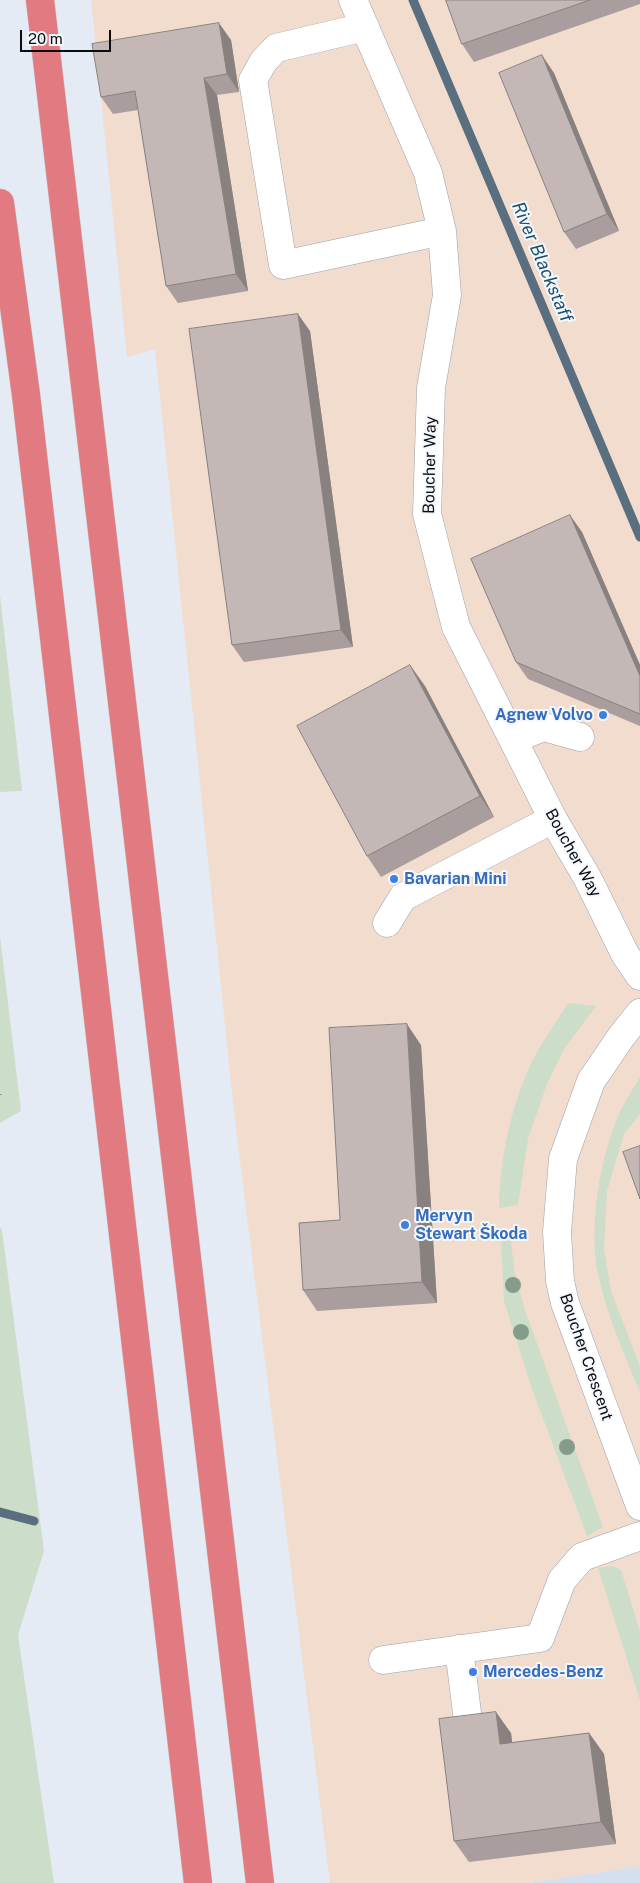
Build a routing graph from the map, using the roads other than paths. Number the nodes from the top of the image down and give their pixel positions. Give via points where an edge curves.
1 (40, 0) edge
2 (359, 13) edge
3 (0, 203) edge
4 (442, 231) junction
5 (580, 737) dead end
6 (513, 739) junction
7 (553, 819) junction
8 (387, 923) dead end
9 (640, 976) edge
10 (640, 1013) edge
11 (640, 1506) edge
12 (640, 1536) edge
13 (459, 1649) junction
14 (384, 1660) dead end
15 (466, 1713) dead end
16 (198, 1883) edge
17 (260, 1883) edge

1 - 17 highway
2 - 4 street, Boucher Way via 428,173
2 - 4 street via 276,48 262,62 253,80 283,264
3 - 16 highway via 26,395
4 - 6 street, Boucher Way via 446,295 431,388 427,514 456,627
5 - 6 street via 544,727
6 - 7 street, Boucher Way
7 - 8 street via 403,897
7 - 9 street, Boucher Way
10 - 11 street, Boucher Crescent via 591,1081 581,1107 563,1159 557,1232 560,1281 565,1303
12 - 13 street via 582,1557 562,1580 540,1638
13 - 14 street
13 - 15 street

